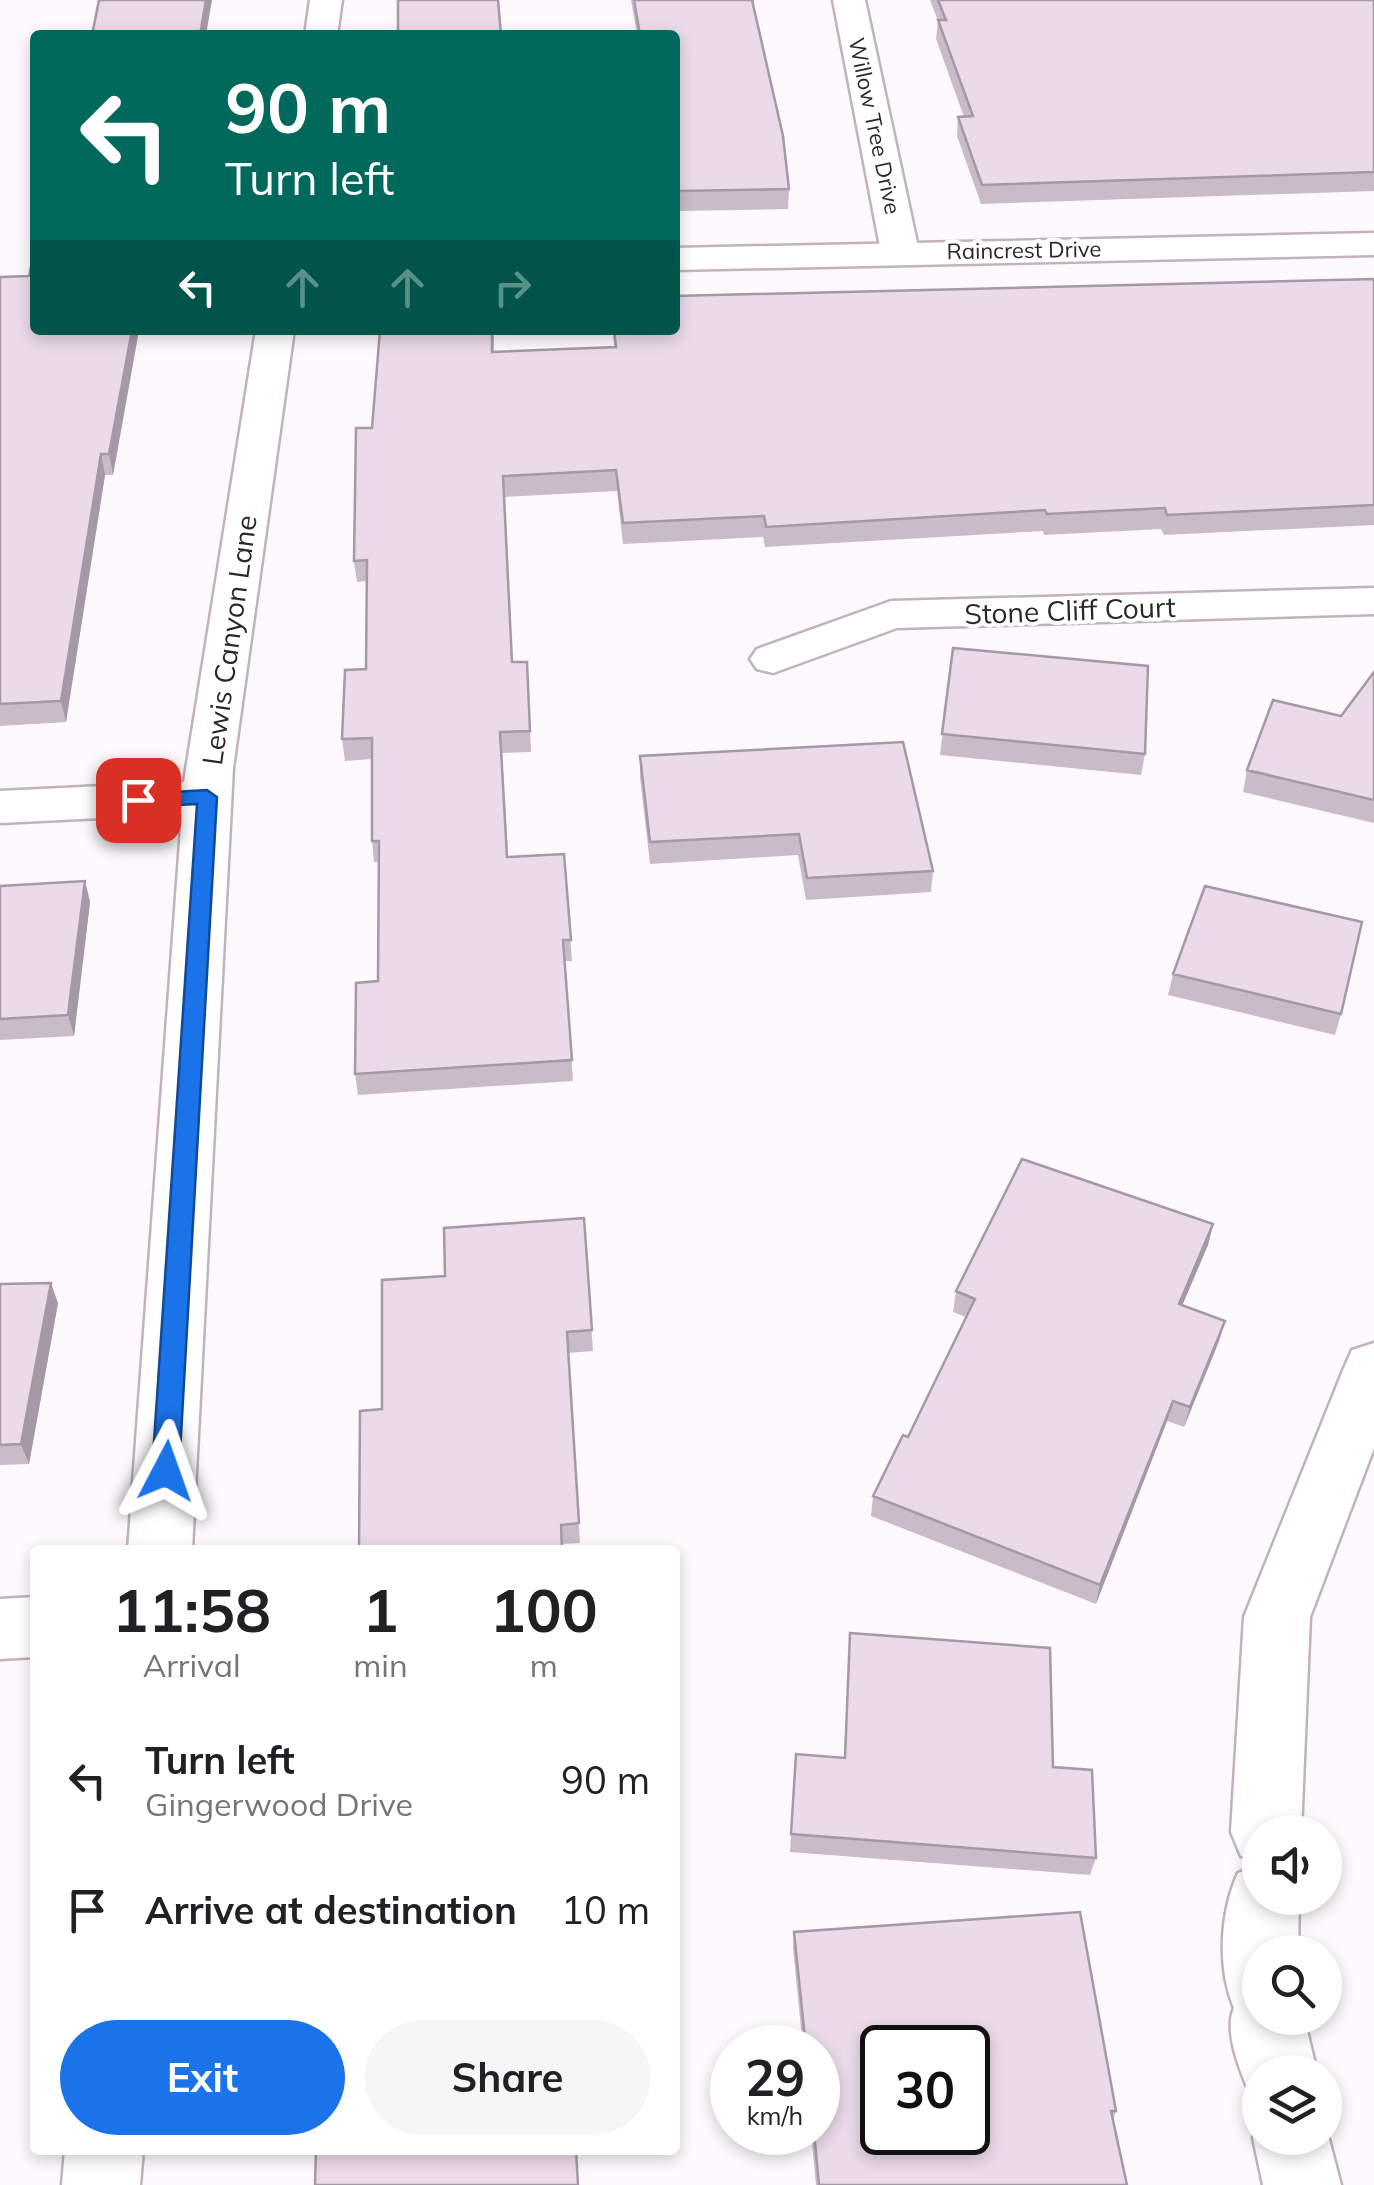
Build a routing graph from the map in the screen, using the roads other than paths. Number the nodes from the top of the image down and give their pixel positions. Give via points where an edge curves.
1 (326, 0) edge
2 (849, 0) edge
3 (322, 30) edge
4 (1374, 244) edge
5 (900, 252) junction
6 (680, 258) edge
7 (274, 335) edge
8 (1374, 602) edge
9 (773, 659) dead end
10 (207, 797) junction
11 (0, 807) edge
12 (1374, 1368) edge
13 (160, 1545) edge
14 (30, 1628) edge
15 (0, 1629) edge
16 (1267, 1815) edge
17 (104, 2155) edge
18 (1296, 2155) edge
19 (101, 2185) edge
20 (1302, 2185) edge

1 - 3 street
2 - 5 street, Willow Tree Drive
4 - 5 street, Raincrest Drive
5 - 6 street, Raincrest Drive
7 - 10 street, Lewis Canyon Lane
8 - 9 street, Stone Cliff Court via 891,615
10 - 11 street
10 - 13 street, Lewis Canyon Lane
12 - 16 street via 1277,1617
14 - 15 street
17 - 19 street
18 - 20 street

